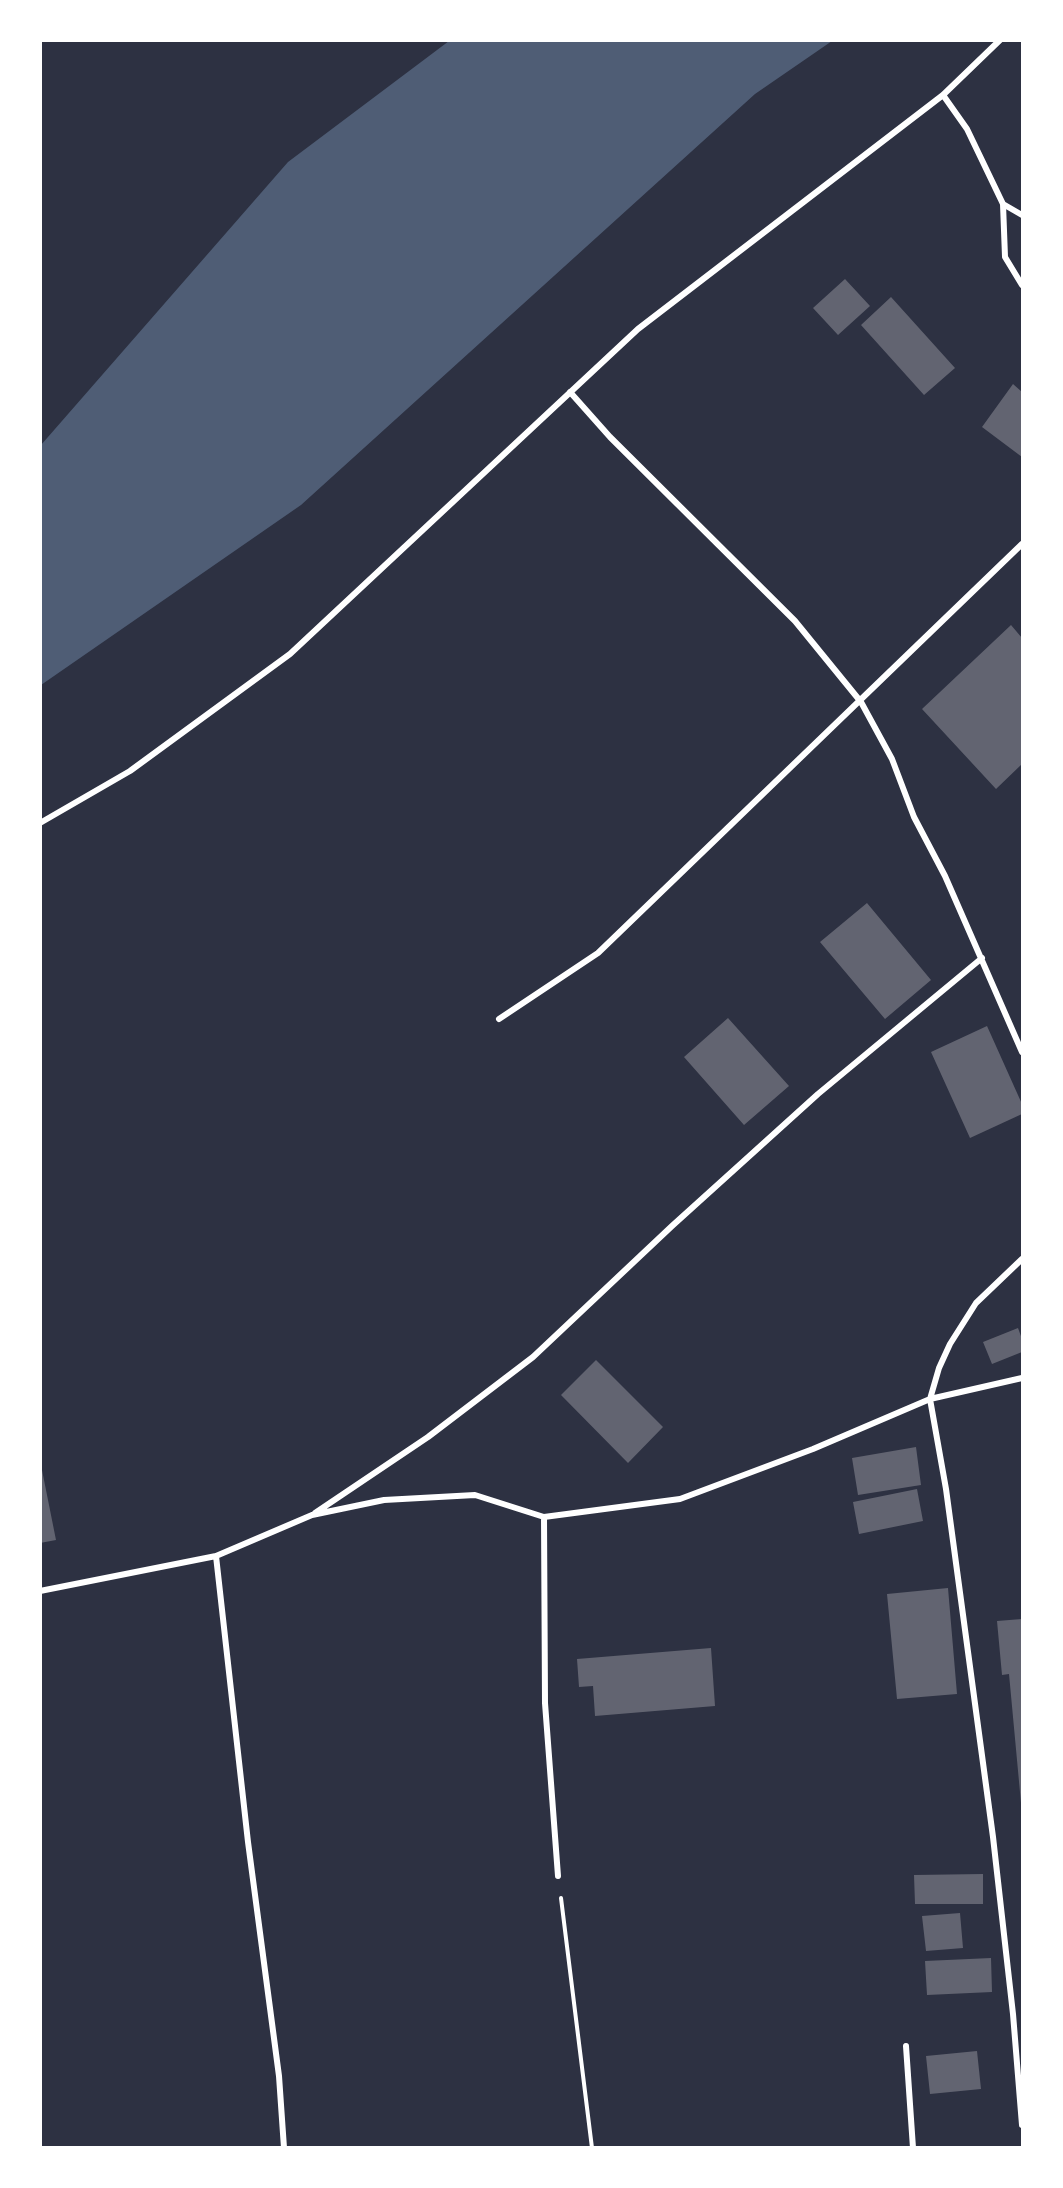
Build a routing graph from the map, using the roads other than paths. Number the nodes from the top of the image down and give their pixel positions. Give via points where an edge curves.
1 (1000, 40) edge
2 (943, 95) junction
3 (1003, 204) junction
4 (1023, 215) edge
5 (1023, 285) edge
6 (570, 392) junction
7 (1023, 544) edge
8 (861, 702) junction
9 (40, 823) edge
10 (982, 958) junction
11 (499, 1018) dead end
12 (1023, 1052) edge
13 (1023, 1259) edge
14 (1023, 1378) edge
15 (930, 1400) junction
16 (312, 1515) junction
17 (544, 1517) junction
18 (216, 1556) junction
19 (40, 1592) edge
20 (558, 1876) road end
21 (906, 2046) dead end
22 (1023, 2125) edge
23 (284, 2148) edge
24 (913, 2148) edge

1 - 2 street
2 - 3 street via 967,129
2 - 6 street via 638,329
3 - 4 street
3 - 5 street via 1005,257
6 - 8 street via 795,621
6 - 9 street via 290,654 130,771
7 - 8 street
8 - 10 street via 892,759 914,817
8 - 11 street via 598,954
10 - 12 street
10 - 16 street via 818,1094 533,1357 428,1437
13 - 15 street via 976,1303 950,1344
14 - 15 street
15 - 17 street via 680,1499
15 - 22 street via 946,1489 993,1837
16 - 17 street via 384,1500 476,1496
16 - 18 street
17 - 20 street via 545,1703
18 - 19 street
18 - 23 street via 279,2076
21 - 24 street

